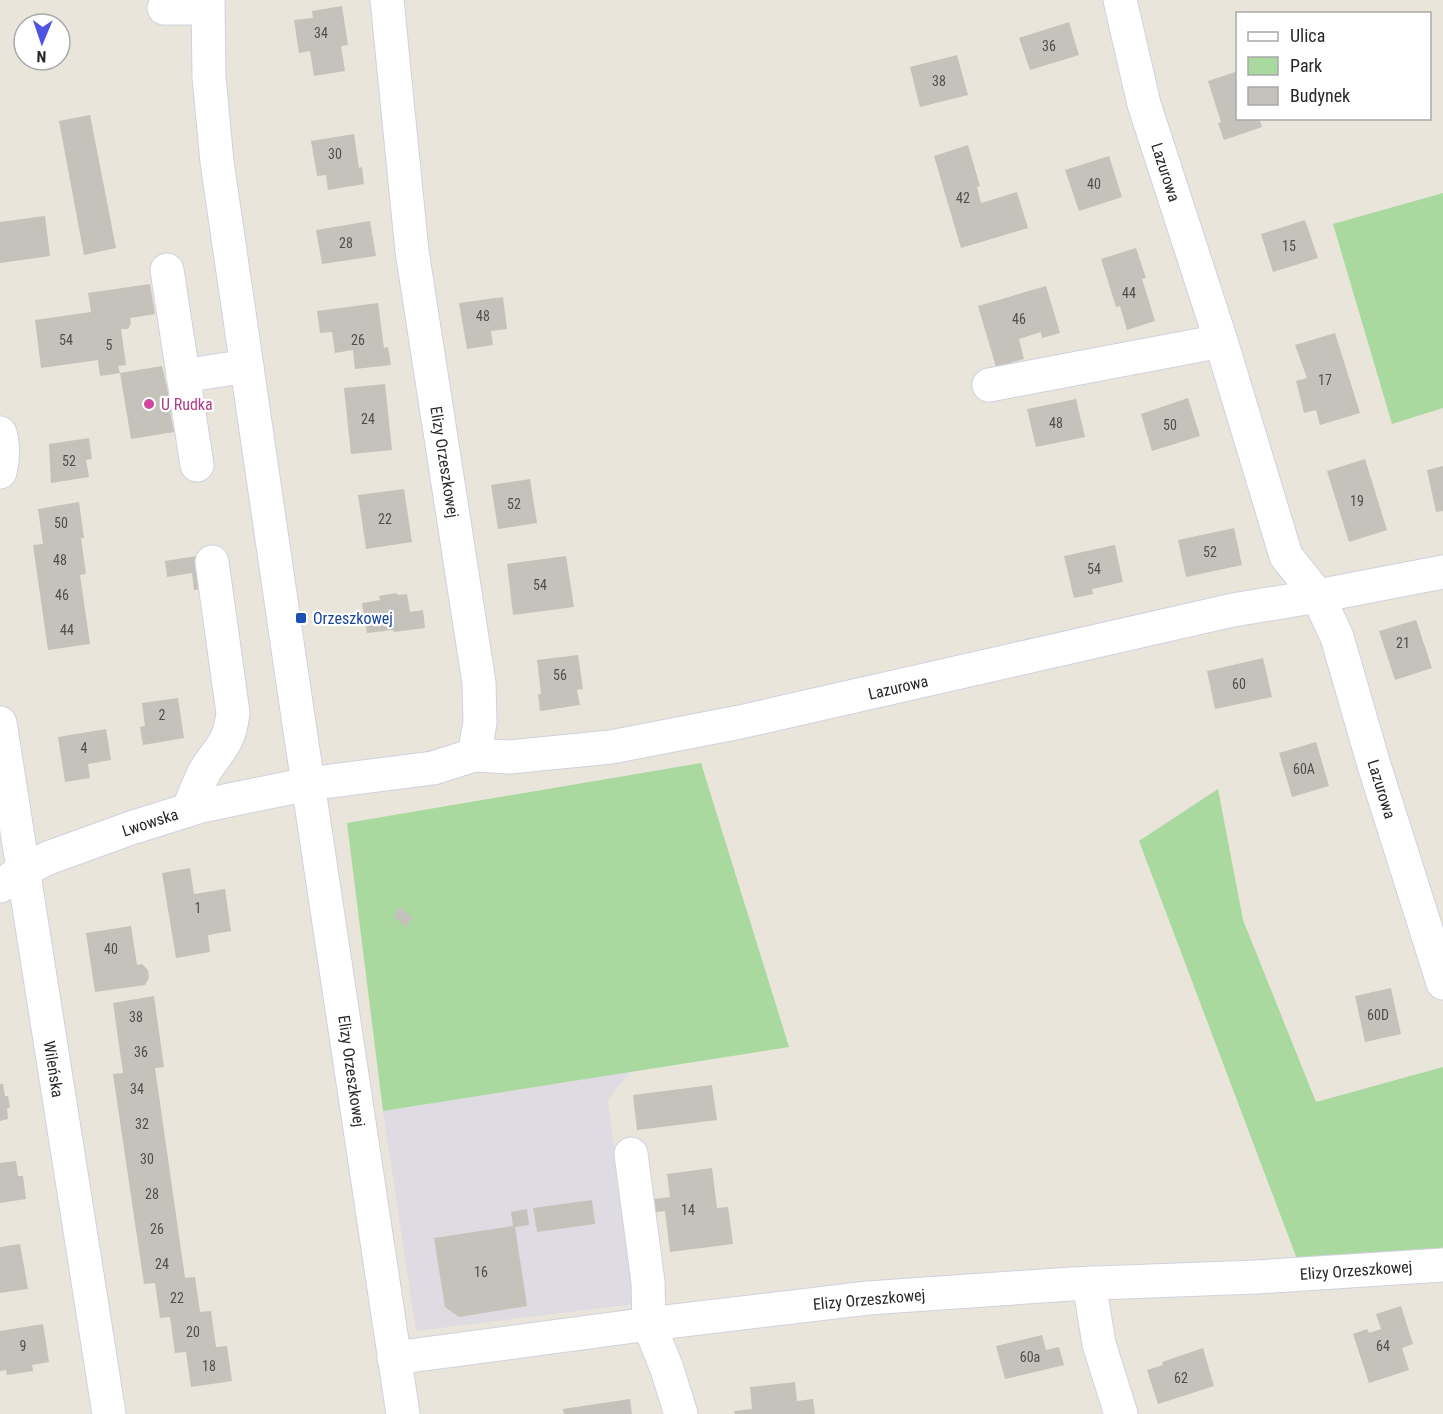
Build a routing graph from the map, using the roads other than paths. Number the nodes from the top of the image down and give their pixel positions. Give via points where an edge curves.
1 (387, 0) edge
2 (1120, 0) edge
3 (208, 4) edge
4 (164, 8) dead end
5 (167, 270) dead end
6 (1221, 341) junction
7 (248, 366) junction
8 (183, 376) junction
9 (989, 385) dead end
10 (0, 433) edge
11 (197, 465) dead end
12 (0, 472) edge
13 (212, 562) dead end
14 (1443, 572) edge
15 (1318, 596) junction
16 (0, 723) edge
17 (474, 755) junction
18 (308, 784) junction
19 (188, 810) junction
20 (11, 878) edge
21 (1443, 983) edge
22 (631, 1154) dead end
23 (1443, 1265) edge
24 (1089, 1283) junction
25 (649, 1324) junction
26 (394, 1358) junction
27 (109, 1414) edge
28 (403, 1414) edge
29 (681, 1414) edge
30 (1121, 1414) edge

1 - 17 street, Elizy Orzeszkowej via 412,251 479,683 480,723
2 - 6 street, Lazurowa via 1144,104
3 - 4 street
3 - 7 street, Elizy Orzeszkowej via 215,142
5 - 8 street
6 - 9 street
6 - 15 street, Lazurowa via 1286,556
7 - 8 street
7 - 18 street, Elizy Orzeszkowej
8 - 11 street
10 - 12 street
13 - 19 street via 233,713 231,732 205,772
14 - 15 street, Lazurowa
15 - 17 street, Lazurowa via 1233,610 728,725 611,747 509,757
15 - 21 street, Lazurowa via 1337,637
16 - 20 street, Wileńska
17 - 18 street via 433,768
18 - 19 street, Lwowska
18 - 26 street, Elizy Orzeszkowej
19 - 20 street, Lwowska via 48,858
20 - 27 street, Wileńska
22 - 25 street via 648,1282
23 - 24 street, Elizy Orzeszkowej
24 - 25 street, Elizy Orzeszkowej via 868,1298
24 - 30 street via 1100,1344
25 - 26 street, Elizy Orzeszkowej
25 - 29 street
26 - 28 street, Elizy Orzeszkowej

